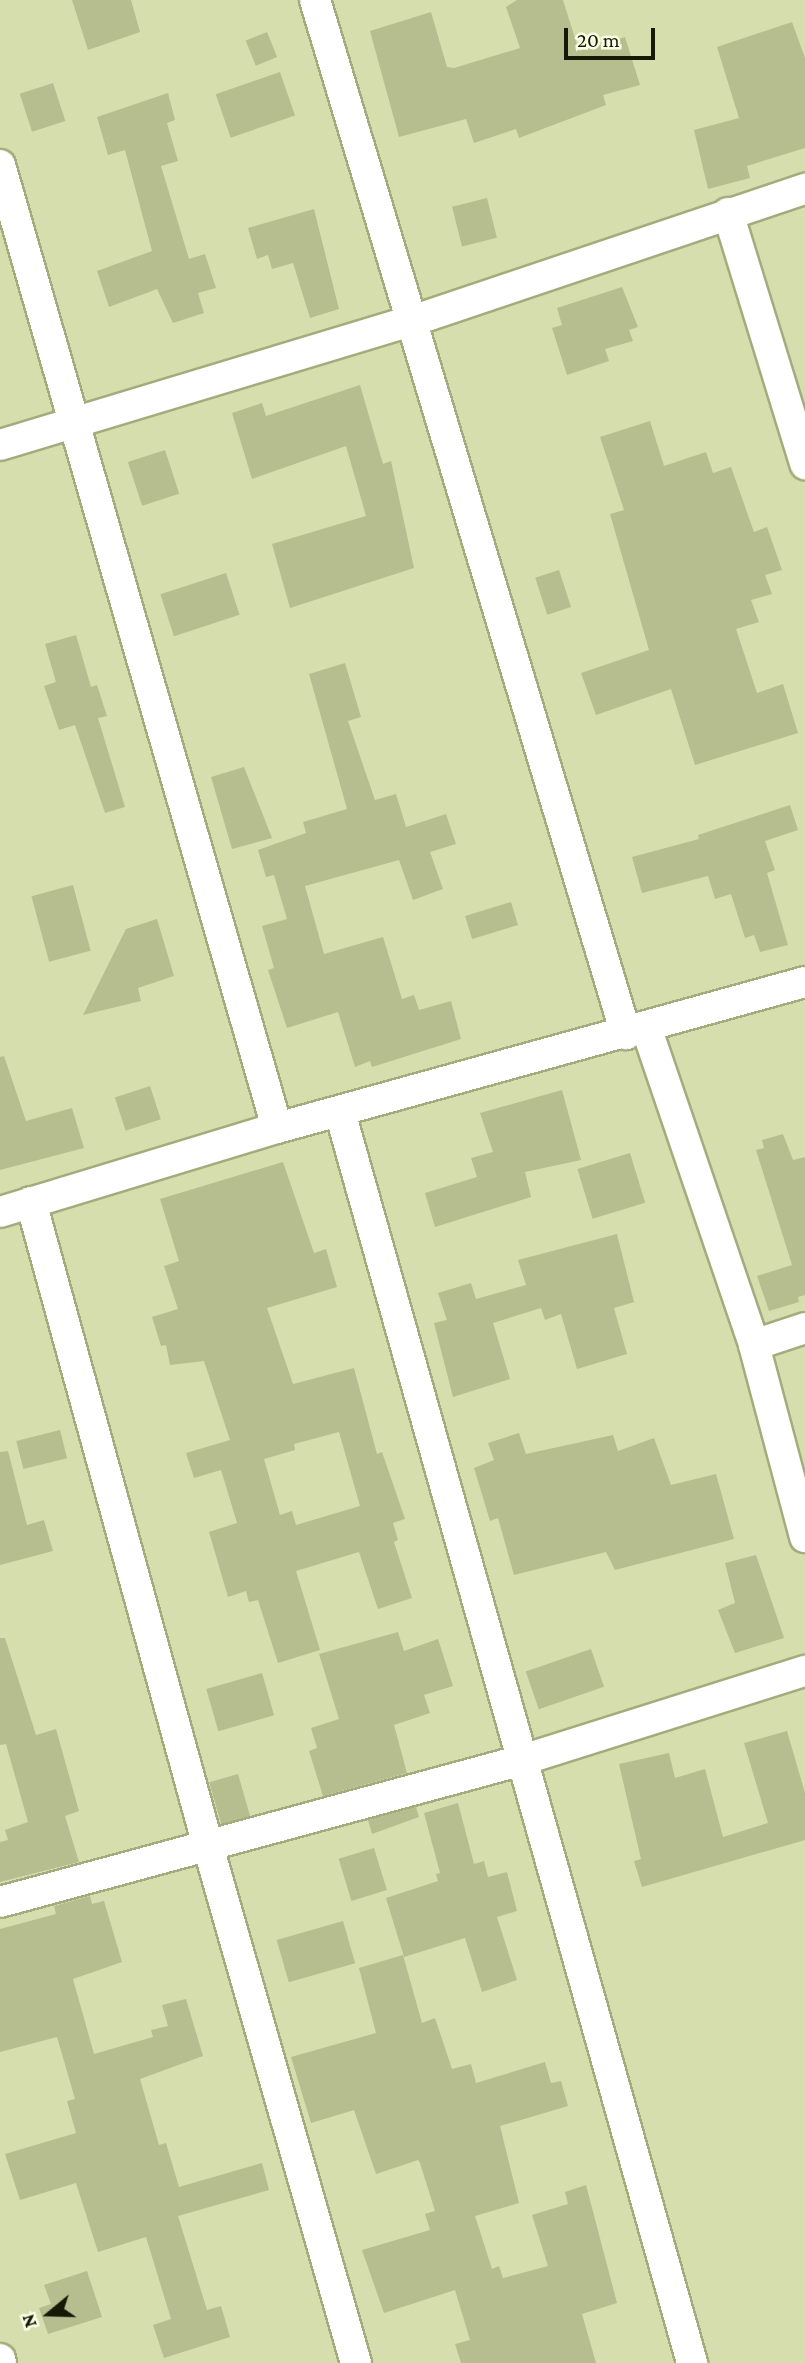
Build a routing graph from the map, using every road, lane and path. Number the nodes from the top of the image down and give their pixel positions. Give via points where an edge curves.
1 (316, 0) edge
2 (0, 165) edge
3 (805, 189) edge
4 (728, 213) junction
5 (412, 321) junction
6 (74, 424) junction
7 (0, 445) edge
8 (805, 464) edge
9 (805, 982) edge
10 (636, 1030) junction
11 (340, 1112) junction
12 (277, 1128) junction
13 (31, 1202) junction
14 (0, 1212) edge
15 (805, 1328) edge
16 (754, 1345) junction
17 (805, 1537) edge
18 (805, 1671) edge
19 (519, 1761) junction
20 (208, 1846) junction
21 (0, 1902) edge
22 (356, 2363) edge
23 (692, 2363) edge

1 - 5 street
2 - 6 street
3 - 4 street
4 - 5 street
4 - 8 street
5 - 6 street
5 - 10 street
6 - 7 street
6 - 12 street
9 - 10 street
10 - 11 street
10 - 16 street
11 - 12 street
11 - 19 street
12 - 13 street
13 - 14 street
13 - 20 street
15 - 16 street
16 - 17 street
18 - 19 street
19 - 20 street
19 - 23 street
20 - 21 street
20 - 22 street

